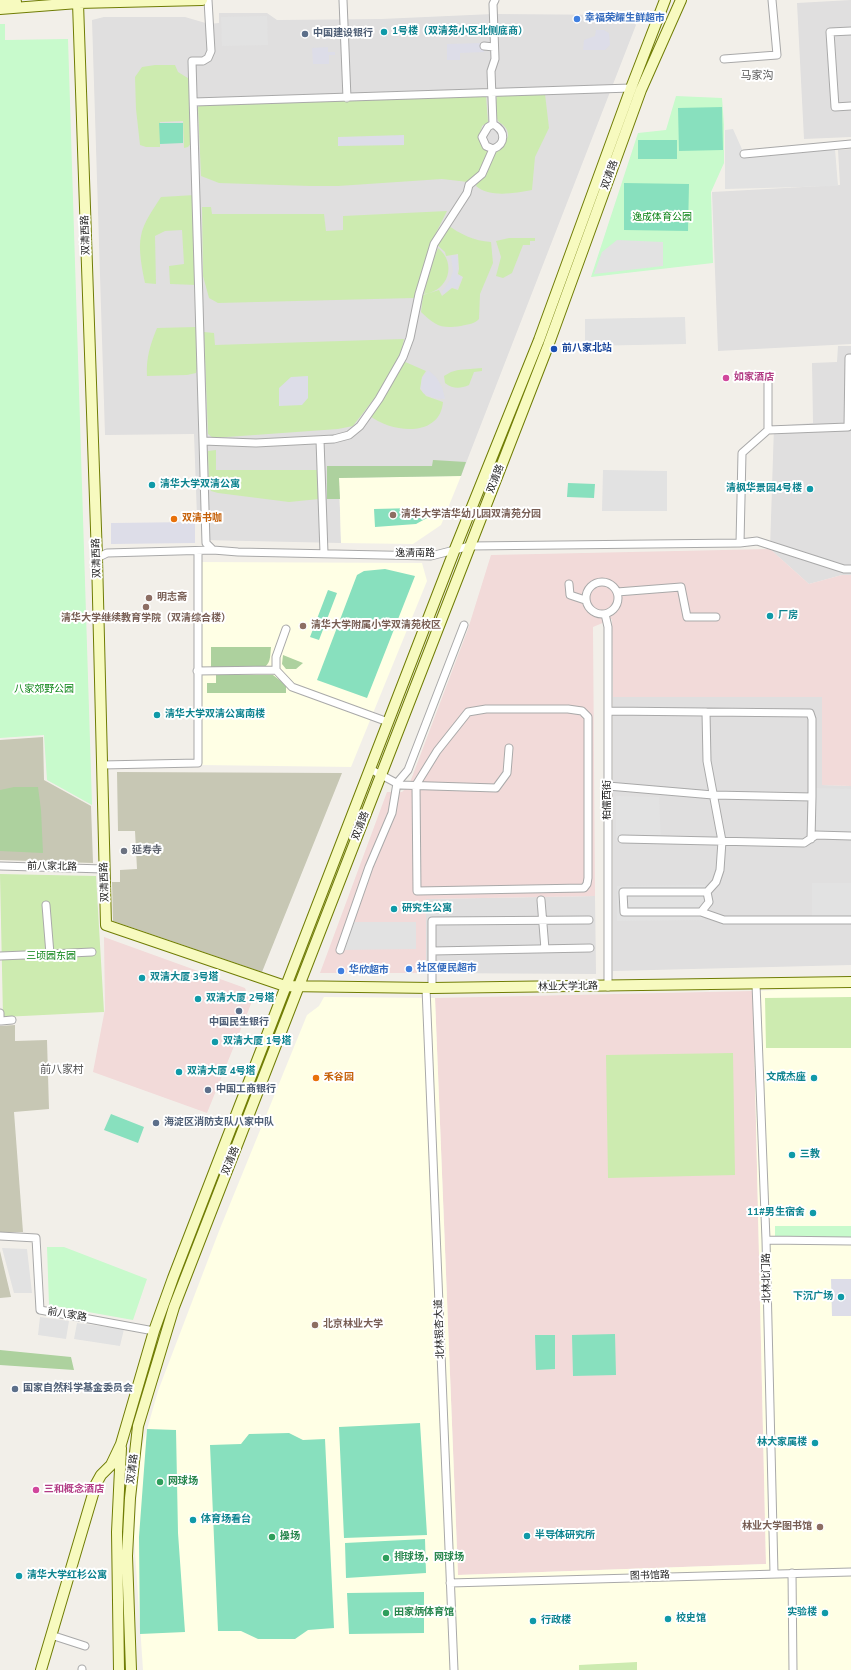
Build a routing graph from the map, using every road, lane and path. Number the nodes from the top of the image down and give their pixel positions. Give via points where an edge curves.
1 (52, 0) edge
2 (202, 0) edge
3 (208, 0) edge
4 (343, 0) edge
5 (495, 0) edge
6 (665, 0) edge
7 (681, 0) edge
8 (772, 0) edge
9 (0, 2) edge
10 (78, 3) junction
11 (0, 9) edge
12 (851, 31) edge
13 (484, 46) dead end
14 (494, 47) junction
15 (724, 59) dead end
16 (631, 88) junction
17 (492, 94) junction
18 (347, 98) junction
19 (194, 102) junction
20 (851, 106) edge
21 (493, 124) junction
22 (851, 144) edge
23 (493, 149) junction
24 (744, 154) dead end
25 (851, 358) edge
26 (768, 382) dead end
27 (768, 430) junction
28 (320, 440) junction
29 (203, 441) junction
30 (740, 543) junction
31 (470, 546) junction
32 (455, 549) junction
33 (213, 550) junction
34 (198, 551) junction
35 (324, 553) junction
36 (97, 558) junction
37 (851, 569) edge
38 (569, 584) dead end
39 (618, 592) junction
40 (585, 600) junction
41 (605, 614) junction
42 (716, 617) dead end
43 (464, 625) dead end
44 (286, 629) dead end
45 (276, 670) junction
46 (197, 671) junction
47 (608, 711) junction
48 (706, 712) junction
49 (388, 722) junction
50 (509, 748) dead end
51 (102, 765) junction
52 (370, 769) junction
53 (381, 775) junction
54 (397, 783) junction
55 (416, 785) junction
56 (608, 786) junction
57 (713, 795) junction
58 (812, 797) junction
59 (851, 836) edge
60 (622, 839) dead end
61 (811, 839) junction
62 (722, 841) junction
63 (0, 866) edge
64 (104, 869) junction
65 (707, 892) junction
66 (541, 900) dead end
67 (46, 905) dead end
68 (701, 912) junction
69 (542, 920) junction
70 (589, 920) dead end
71 (851, 920) edge
72 (590, 948) dead end
73 (545, 949) junction
74 (340, 950) dead end
75 (432, 951) junction
76 (92, 952) dead end
77 (50, 954) junction
78 (0, 956) edge
79 (851, 982) edge
80 (756, 984) junction
81 (285, 986) junction
82 (300, 986) junction
83 (608, 987) junction
84 (429, 988) junction
85 (0, 1018) edge
86 (12, 1020) dead end
87 (0, 1236) edge
88 (766, 1240) junction
89 (851, 1241) edge
90 (154, 1331) junction
91 (121, 1444) junction
92 (851, 1572) edge
93 (774, 1573) junction
94 (792, 1573) junction
95 (450, 1583) junction
96 (51, 1635) junction
97 (85, 1646) dead end
98 (41, 1670) edge
99 (119, 1670) edge
100 (131, 1670) edge
101 (454, 1670) edge
102 (793, 1670) edge

1 - 9 main road
2 - 10 main road
3 - 19 street via 210,51 208,58 203,61 192,61
4 - 18 street
5 - 14 street
6 - 16 main road, 双清路
7 - 31 main road, 双清路 via 640,90 548,346
8 - 15 street via 777,55
10 - 11 main road
10 - 36 main road, 双清西路
12 - 20 street via 830,32 835,106
13 - 14 street
14 - 17 street
16 - 17 street
16 - 32 main road, 双清路 via 539,340
17 - 18 street
17 - 21 street
18 - 19 street
19 - 29 street
21 - 23 street via 500,128 503,141
21 - 23 street via 482,137 486,146
22 - 24 street
23 - 28 street via 482,174 469,185 434,244 419,294 410,338 379,399 360,426 349,435
25 - 27 street via 848,427
26 - 27 street
27 - 30 street via 742,453
28 - 29 street
28 - 35 street
29 - 33 street via 206,543
30 - 31 street, 逸清南路
30 - 37 street, 逸清南路 via 757,541
31 - 32 street, 逸清南路
31 - 53 main road, 双清路
32 - 35 street, 逸清南路 via 430,556
32 - 49 main road, 双清路
33 - 34 street, 逸清南路
33 - 35 street, 逸清南路
34 - 36 street, 逸清南路 via 108,553
34 - 46 street
36 - 51 main road, 双清西路
38 - 40 street via 570,595
39 - 40 street via 611,584 600,581 590,586
39 - 41 street via 615,608
39 - 42 street via 682,587 687,617
40 - 41 street via 590,610
41 - 47 street, 柏儒西街 via 608,627
43 - 54 street via 408,770
44 - 45 street via 276,657
45 - 46 street
45 - 49 street via 292,687
46 - 51 street via 198,763
47 - 48 street
47 - 56 street, 柏儒西街
48 - 57 street via 707,761
48 - 58 street via 810,713
49 - 52 main road, 双清路
50 - 55 street via 507,773 496,788
51 - 64 main road, 双清西路
52 - 53 street
52 - 81 main road, 双清路
53 - 54 street
53 - 82 main road, 双清路
54 - 55 street
54 - 74 street via 392,813 369,867
55 - 55 street via 437,750 468,712 486,709 553,709 586,712 587,884 584,888 417,891
56 - 57 street
56 - 83 street, 柏儒西街
57 - 58 street
57 - 62 street
58 - 61 street
59 - 61 street via 816,835
60 - 62 street
61 - 62 street via 804,843
62 - 65 street via 720,870 716,882
63 - 64 street, 前八家北路
64 - 81 main road, 双清西路 via 106,925
65 - 68 street via 709,902
65 - 68 street via 623,892 624,912
66 - 69 street
67 - 77 street
68 - 71 street via 724,920
69 - 70 street
69 - 73 street
69 - 75 street, 北林银杏大道 via 432,921
72 - 73 street
73 - 75 street
75 - 84 street, 北林银杏大道
76 - 77 street
77 - 78 street
79 - 80 main road, 林业大学北路
80 - 83 main road, 林业大学北路
80 - 88 street, 北林北门路
81 - 82 main road, 林业大学北路
81 - 90 main road, 双清路
82 - 84 main road, 林业大学北路
82 - 100 main road, 双清路 via 174,1307 138,1426 127,1556
83 - 84 main road, 林业大学北路
84 - 95 street, 北林银杏大道
85 - 86 street
87 - 90 street, 前八家路 via 36,1238 40,1310
88 - 89 street
88 - 93 street, 北林北门路
90 - 91 main road, 双清路
91 - 96 main road, 双清路 via 111,1465 96,1484
91 - 99 main road, 双清路 via 117,1532
92 - 94 street, 图书馆路
93 - 94 street, 图书馆路
93 - 95 street, 图书馆路
94 - 102 street
95 - 101 street, 北林银杏大道
96 - 97 street
96 - 98 main road, 双清路

